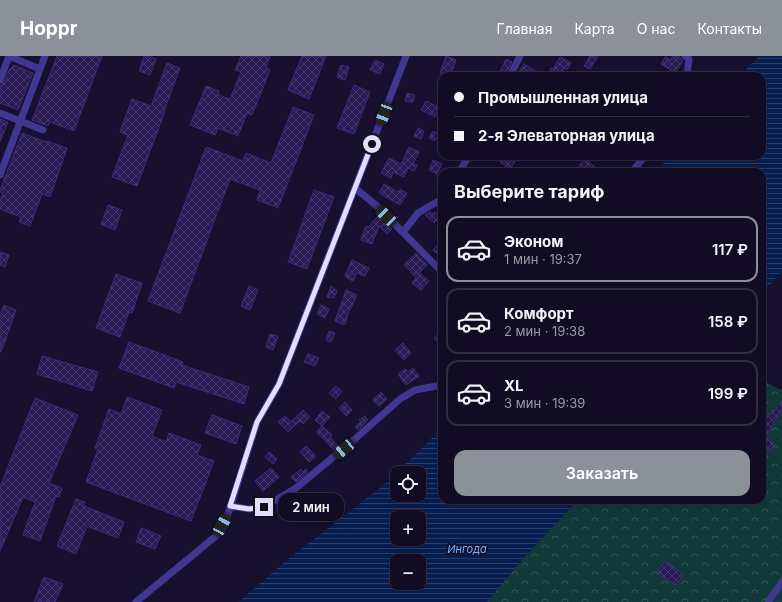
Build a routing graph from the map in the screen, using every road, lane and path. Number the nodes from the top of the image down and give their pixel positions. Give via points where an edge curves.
1 (9, 56) edge
2 (45, 56) edge
3 (406, 56) edge
4 (520, 56) edge
5 (687, 57) edge
6 (2, 67) edge
7 (40, 69) junction
8 (512, 72) edge
9 (687, 72) edge
10 (0, 80) edge
11 (0, 113) edge
12 (20, 121) junction
13 (44, 130) dead end
14 (642, 160) edge
15 (635, 168) edge
16 (0, 175) edge
17 (355, 188) junction
18 (438, 201) edge
19 (403, 232) junction
20 (438, 268) edge
21 (438, 386) edge
22 (230, 506) junction
23 (782, 582) edge
24 (136, 602) edge
25 (768, 602) edge

1 - 6 street
1 - 7 street
2 - 7 street
3 - 17 street
4 - 8 street
5 - 9 street
6 - 10 street
7 - 12 street
11 - 12 street
12 - 13 street
12 - 16 street
14 - 15 street
17 - 19 street
17 - 22 street via 279,384 257,422
18 - 19 street via 418,213
19 - 20 street
21 - 22 street via 416,390 400,399 296,488 264,507 249,509
22 - 24 street via 216,536
23 - 25 street

